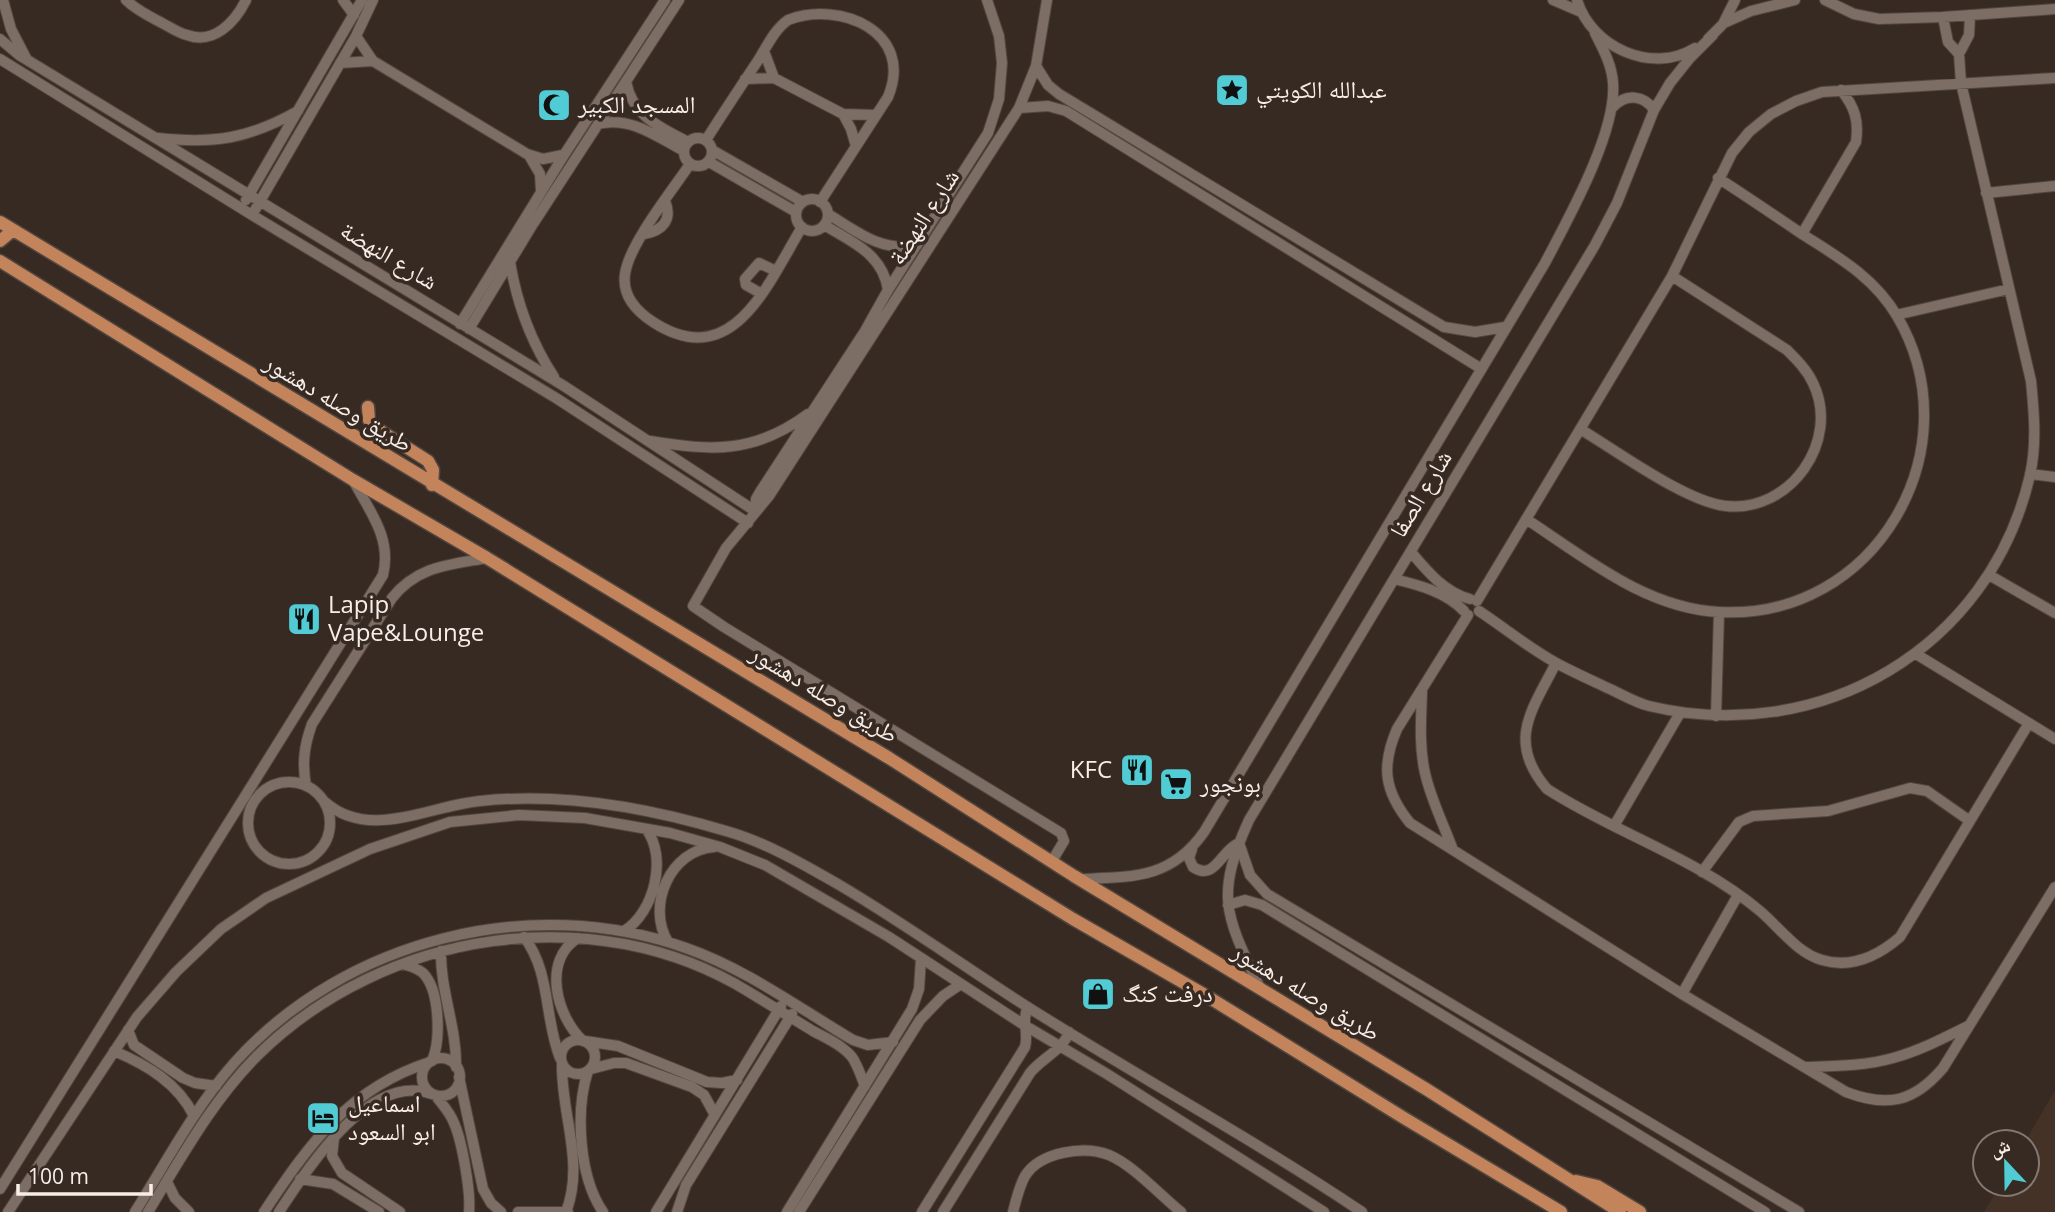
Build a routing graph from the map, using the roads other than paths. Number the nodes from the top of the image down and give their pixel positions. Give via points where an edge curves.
1 (3, 0) edge
2 (125, 0) edge
3 (246, 0) edge
4 (343, 0) edge
5 (362, 0) edge
6 (373, 0) edge
7 (665, 0) edge
8 (679, 0) edge
9 (987, 0) edge
10 (1046, 0) edge
11 (1553, 0) edge
12 (1577, 0) edge
13 (1735, 0) edge
14 (1795, 0) edge
15 (1825, 0) edge
16 (2055, 9) edge
17 (1581, 12) junction
18 (354, 15) junction
19 (1970, 15) junction
20 (1943, 17) junction
21 (1723, 24) junction
22 (1595, 33) junction
23 (1713, 35) junction
24 (356, 36) junction
25 (0, 39) edge
26 (339, 43) junction
27 (349, 48) junction
28 (764, 51) junction
29 (1959, 54) junction
30 (0, 59) edge
31 (633, 60) junction
32 (29, 61) junction
33 (373, 61) junction
34 (340, 62) junction
35 (1035, 66) junction
36 (2055, 78) edge
37 (745, 79) junction
38 (774, 79) junction
39 (626, 82) junction
40 (1961, 83) junction
41 (1842, 90) junction
42 (1059, 94) junction
43 (1048, 106) junction
44 (1613, 107) junction
45 (1019, 108) junction
46 (298, 110) junction
47 (1654, 110) junction
48 (843, 114) junction
49 (876, 116) junction
50 (597, 124) junction
51 (153, 137) junction
52 (706, 140) junction
53 (686, 146) junction
54 (856, 146) junction
55 (712, 150) junction
56 (527, 155) junction
57 (564, 155) junction
58 (709, 162) junction
59 (690, 164) junction
60 (969, 164) junction
61 (979, 171) junction
62 (1718, 177) junction
63 (2055, 186) edge
64 (541, 192) junction
65 (1986, 193) junction
66 (248, 196) junction
67 (259, 202) junction
68 (803, 202) junction
69 (820, 202) junction
70 (242, 209) junction
71 (796, 212) junction
72 (252, 215) junction
73 (828, 215) junction
74 (1265, 219) junction
75 (529, 221) junction
76 (0, 222) edge
77 (824, 225) junction
78 (802, 227) junction
79 (13, 230) junction
80 (1258, 230) junction
81 (1802, 234) junction
82 (0, 241) edge
83 (917, 245) junction
84 (0, 261) edge
85 (510, 262) junction
86 (776, 271) junction
87 (1672, 276) junction
88 (1374, 285) junction
89 (2009, 289) junction
90 (888, 290) junction
91 (762, 294) junction
92 (1367, 298) junction
93 (1896, 316) junction
94 (464, 327) junction
95 (1505, 327) junction
96 (869, 334) junction
97 (1480, 368) junction
98 (560, 383) junction
99 (556, 398) junction
100 (368, 407) dead end
101 (814, 410) junction
102 (1580, 429) junction
103 (647, 440) junction
104 (2030, 474) junction
105 (2055, 477) edge
106 (353, 480) junction
107 (432, 485) junction
108 (755, 511) junction
109 (1526, 519) junction
110 (748, 523) junction
111 (1411, 552) junction
112 (487, 558) junction
113 (1989, 575) junction
114 (1394, 579) junction
115 (1475, 604) junction
116 (1720, 612) junction
117 (1466, 613) junction
118 (2055, 613) edge
119 (1916, 654) junction
120 (1556, 663) junction
121 (1422, 689) junction
122 (1681, 713) junction
123 (1716, 716) junction
124 (2029, 723) junction
125 (2055, 738) edge
126 (306, 786) junction
127 (244, 795) junction
128 (255, 800) junction
129 (325, 802) junction
130 (1970, 821) junction
131 (1614, 826) junction
132 (646, 829) junction
133 (1239, 843) junction
134 (720, 847) junction
135 (1193, 848) junction
136 (1454, 850) junction
137 (306, 861) junction
138 (1052, 861) junction
139 (1702, 872) junction
140 (313, 875) junction
141 (1080, 879) junction
142 (2055, 887) edge
143 (1738, 895) junction
144 (1282, 903) junction
145 (1228, 905) junction
146 (1276, 914) junction
147 (624, 931) junction
148 (524, 937) junction
149 (578, 938) junction
150 (668, 942) junction
151 (441, 951) junction
152 (921, 958) junction
153 (402, 963) junction
154 (961, 984) junction
155 (1261, 988) junction
156 (1682, 994) junction
157 (785, 999) junction
158 (797, 1006) junction
159 (1028, 1007) junction
160 (779, 1010) junction
161 (790, 1017) junction
162 (1024, 1025) junction
163 (1969, 1026) junction
164 (128, 1030) junction
165 (1069, 1032) junction
166 (584, 1041) junction
167 (893, 1042) junction
168 (1060, 1047) junction
169 (114, 1051) junction
170 (431, 1061) junction
171 (561, 1061) junction
172 (1804, 1067) junction
173 (590, 1070) junction
174 (458, 1072) junction
175 (737, 1080) junction
176 (216, 1086) junction
177 (865, 1086) junction
178 (433, 1095) junction
179 (194, 1115) junction
180 (715, 1115) junction
181 (334, 1137) junction
182 (1300, 1173) junction
183 (300, 1179) junction
184 (1565, 1179) junction
185 (167, 1182) junction
186 (0, 1189) edge
187 (1290, 1189) junction
188 (1544, 1202) junction
189 (1314, 1208) edge
190 (8, 1212) edge
191 (135, 1212) edge
192 (148, 1212) edge
193 (189, 1212) edge
194 (264, 1212) edge
195 (279, 1212) edge
196 (379, 1212) edge
197 (400, 1212) edge
198 (469, 1212) edge
199 (501, 1212) edge
200 (518, 1212) edge
201 (567, 1212) edge
202 (603, 1212) edge
203 (656, 1212) edge
204 (677, 1212) edge
205 (787, 1212) edge
206 (799, 1212) edge
207 (922, 1212) edge
208 (943, 1212) edge
209 (1013, 1212) edge
210 (1181, 1212) edge
211 (1324, 1212) edge
212 (1362, 1212) edge
213 (1556, 1212) edge
214 (1561, 1212) edge
215 (1619, 1212) edge
216 (1640, 1212) edge
217 (1765, 1212) edge
218 (1799, 1212) edge

1 - 32 street via 10,29
2 - 3 street via 188,36 199,37 229,26
4 - 18 street
5 - 18 street
6 - 24 street
7 - 31 street
8 - 31 street
9 - 60 street, شارع النهضة via 1000,45 1002,81 988,133
10 - 35 street, شارع النهضة
11 - 17 street
12 - 17 street
13 - 21 street
14 - 21 street
15 - 20 street via 1866,17
16 - 19 street
17 - 22 street
18 - 26 street
19 - 20 street
19 - 29 street via 1969,35
20 - 29 street via 1948,42
21 - 23 street
22 - 23 street via 1640,57 1666,58 1691,50
22 - 44 street, شارع الصفا via 1607,56
23 - 47 street, شارع الصفا via 1689,58
24 - 27 street
24 - 33 street
25 - 32 street, شارع النهضة
26 - 27 street
26 - 46 street
27 - 34 street
28 - 37 street
28 - 38 street
28 - 49 street via 782,24 804,11 836,8 869,20 884,35 894,68 892,87
29 - 40 street
30 - 70 street, شارع النهضة
31 - 39 street
31 - 57 street
32 - 51 street, شارع النهضة
33 - 34 street
33 - 56 street
34 - 67 street
35 - 42 street
35 - 45 street, شارع النهضة
36 - 40 street
37 - 38 street
37 - 52 street
38 - 48 street
39 - 50 street
39 - 53 street via 640,113
40 - 41 street
40 - 65 street
41 - 62 street via 1822,92 1771,114 1749,132
41 - 81 street via 1856,114 1856,142
42 - 43 street via 1050,97
42 - 74 street
43 - 45 street
43 - 80 street via 1066,111
44 - 47 street via 1631,97 1645,100
44 - 95 street, شارع الصفا via 1577,201
45 - 61 street, شارع النهضة
46 - 51 street via 264,129 228,140
46 - 66 street
47 - 111 street, شارع الصفا via 1595,245
48 - 49 street
48 - 54 street
49 - 54 street
50 - 53 street via 632,124
50 - 75 street
51 - 66 street, شارع النهضة
52 - 53 street via 699,138
52 - 55 street
53 - 59 street via 684,156
54 - 69 street
55 - 58 street
55 - 68 street
56 - 57 street via 543,159
56 - 64 street via 540,174
57 - 64 street
58 - 59 street via 697,167
58 - 71 street
59 - 91 street via 627,264 625,287 634,305 664,328 702,338 741,320
60 - 61 street
60 - 83 street, شارع النهضة
61 - 96 street, شارع النهضة
62 - 81 street
62 - 87 street
63 - 65 street
64 - 75 street
65 - 89 street
66 - 67 street, شارع النهضة
66 - 70 street
67 - 72 street
67 - 94 street, شارع النهضة
68 - 69 street
68 - 71 street
69 - 73 street
70 - 72 street, شارع النهضة
71 - 78 street
72 - 99 street, شارع النهضة
73 - 77 street
73 - 83 street via 878,243
74 - 80 street
74 - 88 street
75 - 85 street
75 - 94 street
76 - 79 main road, طريق وصله دهشور
77 - 78 street via 813,231
77 - 90 street via 872,256 885,275
78 - 86 street
79 - 82 main road
79 - 107 main road, طريق وصله دهشور
80 - 92 street
81 - 93 street via 1858,270
83 - 90 street, شارع النهضة
84 - 106 main road
85 - 94 street
85 - 98 street via 526,324
86 - 91 street
86 - 91 street via 759,263 746,279 746,285
87 - 102 street
87 - 102 street via 1803,365 1820,406 1816,450 1805,469 1771,498 1728,506 1686,493
88 - 92 street
88 - 95 street via 1444,327 1475,332
89 - 93 street
89 - 104 street via 2031,381 2035,427
90 - 96 street, شارع النهضة
92 - 97 street
93 - 116 street via 1913,350 1925,425 1919,463 1895,521 1863,559 1805,597 1776,607
94 - 98 street, شارع النهضة
95 - 97 street, شارع الصفا
96 - 101 street, شارع النهضة
96 - 108 street, شارع النهضة via 765,502
97 - 135 street, شارع الصفا
98 - 99 street
98 - 103 street, شارع النهضة
99 - 110 street, شارع النهضة
100 - 107 main road via 373,426 428,461
101 - 103 street via 780,432 741,446 704,449
101 - 108 street, شارع النهضة via 760,492
102 - 109 street
103 - 108 street, شارع النهضة
104 - 105 street
104 - 113 street via 2015,527
106 - 112 main road
106 - 127 street via 386,546 383,575
107 - 138 main road, طريق وصله دهشور
108 - 110 street
109 - 115 street
109 - 116 street via 1630,586 1668,603
110 - 138 street via 726,548 693,606 1061,833 1064,841
111 - 114 street, شارع الصفا
111 - 115 street via 1433,577
112 - 126 street via 427,570 401,586 312,724 303,759
112 - 188 main road
113 - 118 street
113 - 119 street via 1955,618
114 - 117 street via 1427,588
114 - 133 street, شارع الصفا
115 - 117 street via 1475,615
115 - 120 street
116 - 123 street
117 - 121 street
119 - 123 street via 1880,677 1802,708
119 - 124 street
120 - 122 street via 1645,705
120 - 131 street via 1527,720 1527,757 1547,789
121 - 136 street via 1425,773
121 - 136 street via 1389,748 1389,788 1410,823
122 - 123 street
122 - 131 street
124 - 125 street
124 - 130 street
126 - 128 street via 278,783
126 - 129 street
127 - 128 street
127 - 186 street
128 - 137 street via 247,825 259,852 276,863
129 - 137 street via 328,836
129 - 159 street via 345,817 370,822 480,801 567,799 646,810 729,831 785,855 845,889
130 - 139 street via 1927,791 1910,788 1828,811 1753,816 1739,822
130 - 143 street via 1900,937 1864,960 1821,960
131 - 139 street
132 - 134 street
132 - 140 street via 553,816 450,822 370,849
132 - 147 street via 657,850 658,867 642,915
133 - 135 street via 1227,849 1208,872 1193,867 1189,858
133 - 144 street via 1253,880
133 - 145 street, شارع الصفا via 1229,874
134 - 150 street via 696,851 670,874 659,916
134 - 152 street via 776,871
135 - 141 street, شارع الصفا via 1151,873
136 - 156 street
137 - 140 street
138 - 141 main road, طريق وصله دهشور
139 - 143 street
140 - 164 street via 266,898 221,929 176,972
141 - 155 main road, طريق وصله دهشور
142 - 163 street
143 - 156 street
144 - 146 street
144 - 218 street
145 - 146 street via 1251,901
145 - 155 street, شارع الصفا via 1236,939
146 - 217 street
147 - 150 street
147 - 176 street via 558,924 514,926 400,951 307,999 258,1039
148 - 149 street
148 - 151 street
148 - 171 street via 541,967
149 - 160 street via 679,958 727,978
149 - 166 street via 561,954 556,977 565,1016
150 - 157 street via 731,968
151 - 153 street
151 - 174 street
152 - 154 street
152 - 167 street via 916,999
153 - 170 street via 420,971 431,987 439,1028
153 - 185 street via 324,1002 272,1041 214,1106
154 - 162 street
154 - 206 street via 920,1020
155 - 184 main road, طريق وصله دهشور
156 - 172 street
157 - 158 street
157 - 160 street
158 - 161 street
158 - 167 street via 860,1043
159 - 162 street
159 - 165 street
160 - 161 street
160 - 175 street
161 - 177 street via 847,1052
161 - 204 street via 686,1185
162 - 168 street
162 - 207 street via 1027,1040 1022,1054
163 - 172 street via 1891,1059
163 - 172 street via 1936,1077 1910,1096 1867,1100
164 - 169 street
164 - 176 street via 134,1045 183,1078
165 - 168 street
165 - 182 street
166 - 171 street via 566,1044
166 - 173 street via 595,1052
166 - 175 street via 618,1046 707,1082
167 - 177 street
168 - 187 street
168 - 208 street via 1030,1073
169 - 179 street via 174,1086
169 - 190 street
170 - 174 street via 446,1059
170 - 178 street via 422,1076 424,1087
170 - 194 street via 386,1080 329,1126 303,1154
171 - 173 street via 571,1074
171 - 201 street via 575,1168
173 - 180 street via 626,1063 680,1082 704,1096
173 - 202 street via 581,1119 589,1182
174 - 178 street via 459,1083 452,1092
174 - 199 street via 483,1189
175 - 180 street
176 - 179 street
177 - 205 street
178 - 181 street via 416,1089 390,1093
178 - 198 street via 457,1130
179 - 191 street
180 - 203 street
181 - 183 street
181 - 197 street via 332,1156 342,1173
182 - 187 street
182 - 212 street
183 - 195 street
183 - 196 street via 333,1184
184 - 215 main road, طريق وصله دهشور
184 - 216 main road via 1597,1186
185 - 192 street
185 - 193 street
187 - 189 street
188 - 213 main road
188 - 214 main road
189 - 211 street
200 - 201 street
209 - 210 street via 1026,1175 1034,1166 1047,1158 1094,1151 1131,1169

